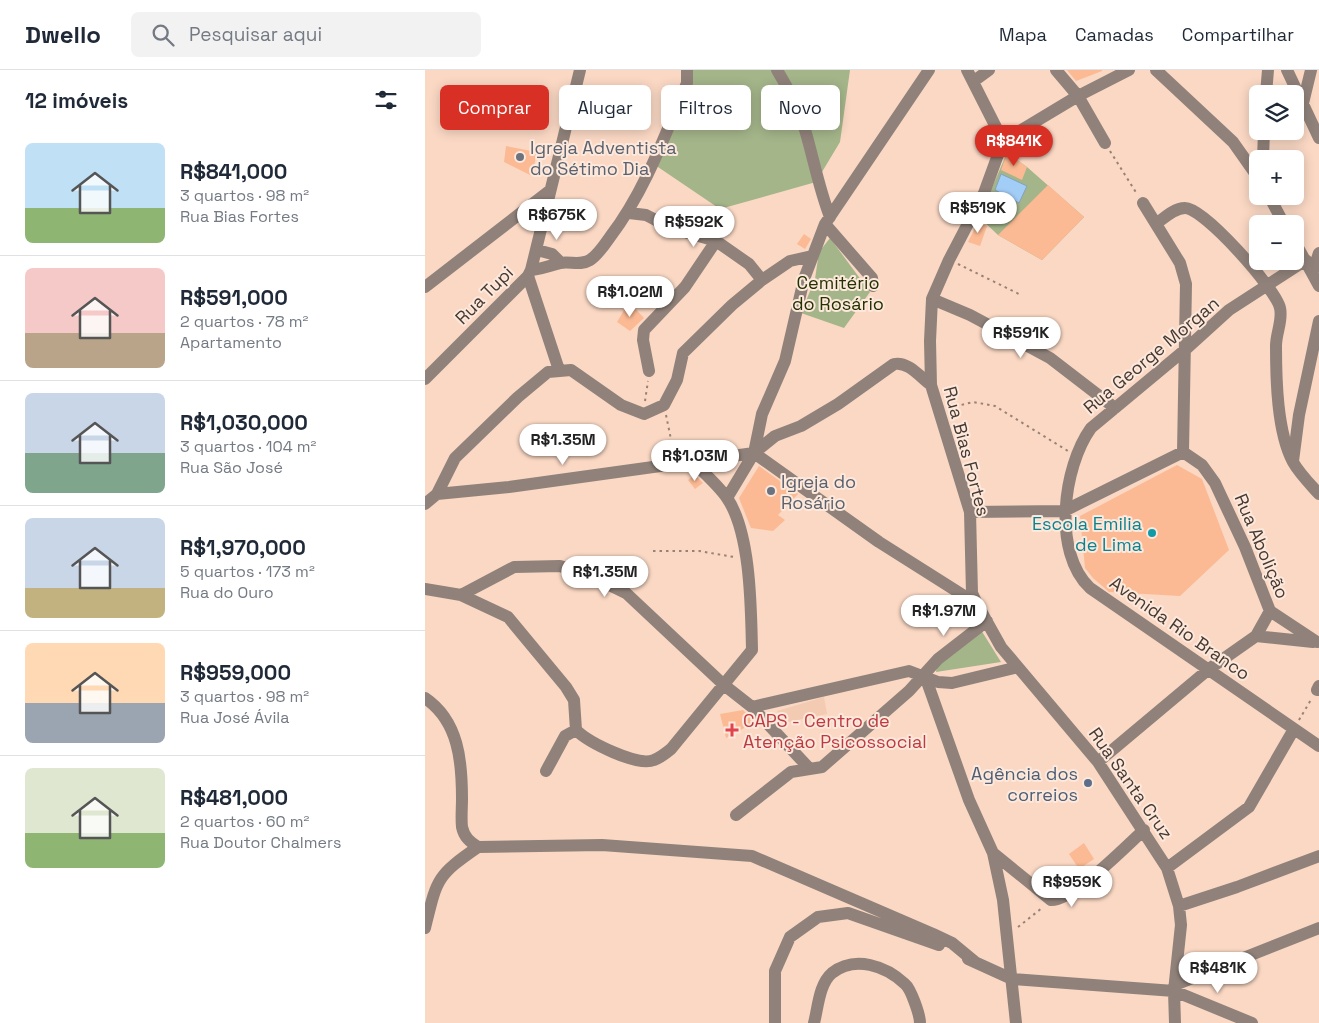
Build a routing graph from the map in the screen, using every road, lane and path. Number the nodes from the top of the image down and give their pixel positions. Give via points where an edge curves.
1 (580, 70) edge
2 (687, 70) edge
3 (777, 70) edge
4 (929, 70) edge
5 (967, 70) edge
6 (1057, 70) edge
7 (1129, 70) edge
8 (1156, 70) edge
9 (1268, 70) edge
10 (1287, 70) edge
11 (1311, 70) edge
12 (979, 75) edge
13 (1267, 85) edge
14 (1294, 85) edge
15 (1078, 96) junction
16 (1304, 99) edge
17 (1304, 105) edge
18 (1319, 138) edge
19 (1003, 141) junction
20 (1105, 143) joint
21 (1249, 165) edge
22 (548, 192) junction
23 (1143, 203) joint
24 (629, 213) junction
25 (828, 221) junction
26 (1155, 224) junction
27 (716, 241) junction
28 (537, 250) junction
29 (1319, 253) edge
30 (812, 256) junction
31 (1304, 257) edge
32 (949, 260) junction
33 (561, 263) junction
34 (1309, 265) junction
35 (529, 273) junction
36 (762, 280) junction
37 (1267, 284) junction
38 (873, 286) dead end
39 (1319, 286) edge
40 (425, 287) edge
41 (1021, 296) dead end
42 (932, 299) junction
43 (1319, 321) edge
44 (1186, 349) junction
45 (559, 370) junction
46 (649, 371) joint
47 (425, 379) edge
48 (931, 385) junction
49 (664, 405) junction
50 (1115, 408) junction
51 (939, 410) junction
52 (644, 414) junction
53 (1183, 452) junction
54 (753, 453) junction
55 (1076, 456) junction
56 (693, 462) junction
57 (1293, 462) junction
58 (676, 464) junction
59 (437, 494) junction
60 (1319, 494) edge
61 (727, 498) junction
62 (425, 504) edge
63 (1064, 510) junction
64 (970, 512) junction
65 (653, 551) dead end
66 (746, 558) junction
67 (425, 589) edge
68 (461, 595) junction
69 (977, 604) junction
70 (1270, 611) junction
71 (987, 622) junction
72 (1256, 636) junction
73 (1318, 642) edge
74 (1018, 667) junction
75 (1209, 669) junction
76 (925, 676) junction
77 (723, 685) junction
78 (1318, 689) edge
79 (425, 698) edge
80 (752, 706) junction
81 (1294, 729) junction
82 (576, 730) junction
83 (1319, 746) edge
84 (1098, 762) junction
85 (809, 768) junction
86 (546, 771) dead end
87 (736, 815) dead end
88 (1144, 830) junction
89 (478, 847) junction
90 (993, 853) junction
91 (1319, 856) edge
92 (1167, 868) junction
93 (1051, 900) junction
94 (1179, 906) junction
95 (425, 928) edge
96 (1319, 928) edge
97 (1007, 936) junction
98 (975, 962) junction
99 (1012, 979) junction
100 (1175, 988) junction
101 (775, 1023) edge
102 (814, 1023) edge
103 (920, 1023) edge
104 (1016, 1023) edge
105 (1175, 1023) edge
106 (1252, 1023) edge

1 - 22 street, Rua Tupi
2 - 24 street via 687,83
3 - 25 street via 803,122
4 - 25 street
5 - 12 street
6 - 15 street
7 - 15 street
8 - 21 street via 1233,142
9 - 13 street
10 - 14 street
11 - 16 street
12 - 19 street
15 - 19 street
15 - 20 street
17 - 18 street
19 - 32 street, Rua Bias Fortes via 984,193
20 - 23 path
22 - 28 street, Rua Tupi
22 - 40 street
23 - 26 street
24 - 27 street via 646,214 671,228
24 - 33 street via 590,260 575,265
25 - 30 street
25 - 38 street via 872,278
26 - 37 street via 1175,211 1186,208 1196,211
26 - 44 street via 1180,263 1186,284
27 - 36 street via 749,264
27 - 46 street via 685,287 645,330 643,340
28 - 33 street via 552,254
28 - 35 street, Rua Tupi
29 - 34 street
30 - 36 street via 790,261
30 - 54 street via 785,361 762,414
31 - 34 street
32 - 41 path
32 - 42 street, Rua Bias Fortes
33 - 35 street
34 - 37 street, Rua George Morgan
34 - 39 street
35 - 45 street
35 - 47 street, Rua Tupi
36 - 49 street via 731,305 683,353 677,380
37 - 44 street, Rua George Morgan via 1229,310
37 - 57 street via 1281,309 1276,366 1284,438
42 - 48 street, Rua Bias Fortes via 929,341
42 - 50 street via 970,315 1050,358
43 - 57 street via 1303,391
44 - 50 street, Rua George Morgan
44 - 53 street
45 - 52 street via 571,370 621,405
45 - 59 street via 548,372 518,397 455,458
46 - 52 path
48 - 51 street, Rua Bias Fortes
48 - 54 street via 906,365 894,364 845,399 801,426 775,436
49 - 52 street
49 - 58 path
50 - 55 street, Rua George Morgan via 1091,428
51 - 55 path via 973,402 995,406
51 - 64 street, Rua Bias Fortes
53 - 63 street
53 - 70 street, Rua Abolição via 1202,465 1215,483
54 - 56 street
54 - 61 street
54 - 69 street via 879,542
55 - 63 street, Rua George Morgan
56 - 58 street
56 - 61 street
57 - 60 street
58 - 59 street
59 - 62 street
61 - 66 street via 737,518
63 - 64 street
63 - 75 street, Avenida Rio Branco via 1071,553 1080,578
64 - 69 street, Rua Bias Fortes via 972,593
65 - 66 path via 699,551
66 - 77 street via 752,650
67 - 68 street
68 - 77 street via 515,567 560,566 593,577 625,593
68 - 82 street via 509,617 566,686 574,700
69 - 71 street, Rua Bias Fortes
70 - 72 street
70 - 73 street, Rua Abolição
71 - 74 street, Rua Santa Cruz via 1001,647
71 - 76 street via 938,659
72 - 73 street
72 - 75 street
74 - 76 street via 952,683 938,682
74 - 84 street, Rua Santa Cruz
75 - 81 street, Avenida Rio Branco
75 - 84 street
76 - 80 street via 909,671
76 - 85 street via 822,767
76 - 90 street via 969,800
77 - 80 street
77 - 82 street via 671,749 654,760 617,753 584,739
78 - 81 path
79 - 89 street via 436,705 453,733 462,762 462,827 467,840
80 - 85 street
81 - 83 street, Avenida Rio Branco
81 - 92 street via 1249,807
82 - 86 street via 565,736
84 - 88 street, Rua Santa Cruz
85 - 87 street via 791,772
88 - 92 street, Rua Santa Cruz
88 - 93 street via 1088,881 1059,900
89 - 95 street via 450,866 437,883
89 - 98 street via 602,845 752,856 952,943
90 - 93 street
90 - 97 street
91 - 94 street
92 - 94 street, Rua Santa Cruz
93 - 97 path
94 - 100 street, Rua Santa Cruz via 1181,925
96 - 100 street
97 - 99 street
98 - 99 street
98 - 101 street via 849,913 818,917 790,937 775,971
99 - 100 street
99 - 104 street
100 - 105 street, Rua Santa Cruz
100 - 106 street
102 - 103 street via 819,997 831,974 849,964 878,966 907,985

